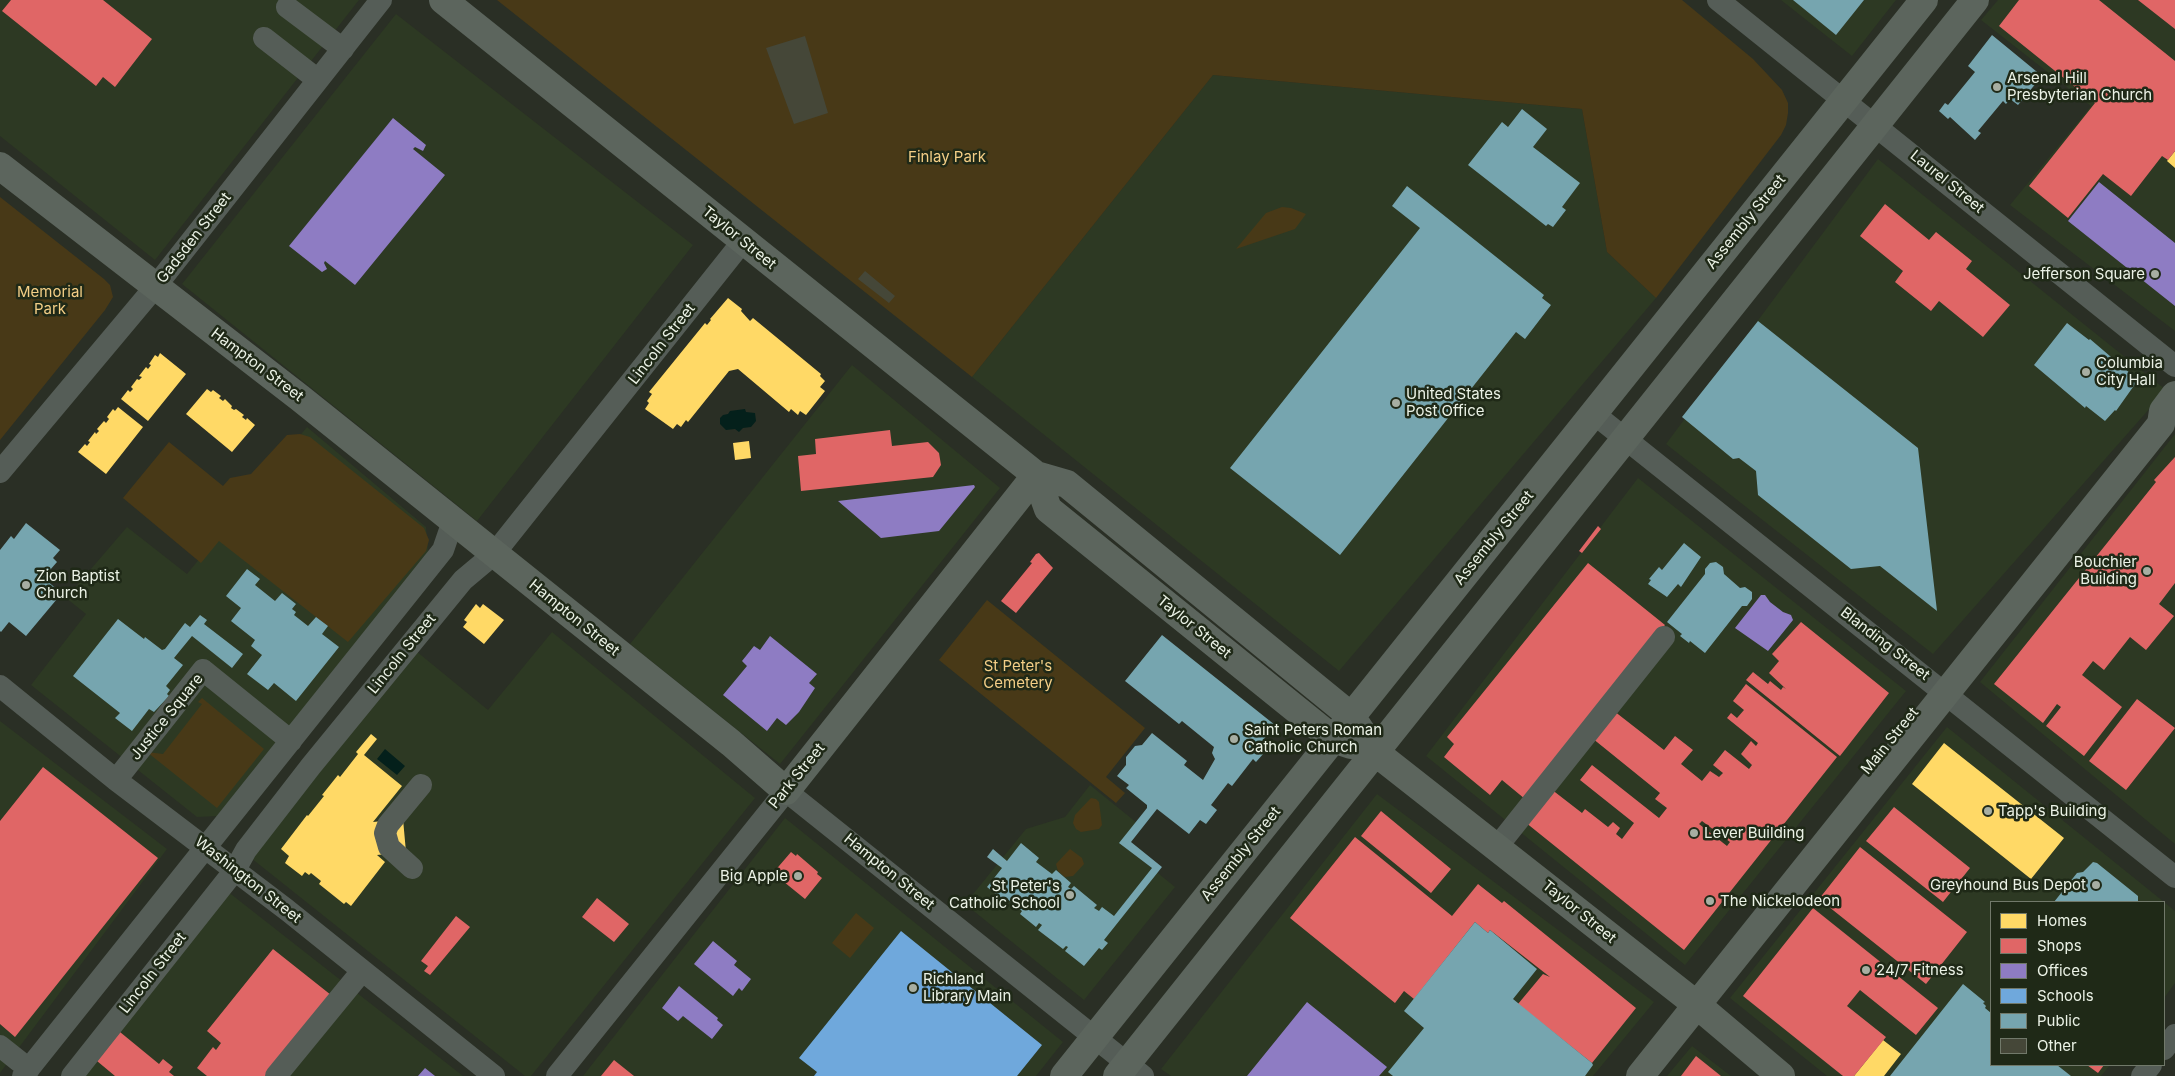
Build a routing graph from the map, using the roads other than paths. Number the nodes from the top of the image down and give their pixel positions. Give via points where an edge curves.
1 (381, 0) edge
2 (443, 0) edge
3 (1718, 0) edge
4 (1924, 0) edge
5 (1975, 0) edge
6 (287, 7) dead end
7 (264, 38) dead end
8 (343, 49) junction
9 (318, 80) junction
10 (1844, 100) junction
11 (1875, 125) junction
12 (0, 166) edge
13 (744, 241) junction
14 (155, 287) junction
15 (2175, 366) edge
16 (2169, 403) edge
17 (1593, 413) junction
18 (1625, 438) junction
19 (0, 472) edge
20 (1036, 475) junction
21 (453, 521) junction
22 (494, 554) junction
23 (1664, 637) dead end
24 (0, 686) edge
25 (1941, 689) junction
26 (1351, 716) junction
27 (1333, 739) junction
28 (291, 741) junction
29 (1375, 752) junction
30 (116, 780) junction
31 (420, 785) dead end
32 (786, 791) junction
33 (1497, 847) junction
34 (206, 848) junction
35 (412, 868) dead end
36 (235, 870) junction
37 (2175, 877) edge
38 (362, 971) junction
39 (1691, 1001) junction
40 (2175, 1035) edge
41 (1095, 1037) junction
42 (0, 1046) edge
43 (2165, 1048) edge
44 (2150, 1066) edge
45 (26, 1072) edge
46 (1129, 1072) edge
47 (72, 1076) edge
48 (276, 1076) edge
49 (494, 1076) edge
50 (557, 1076) edge
51 (1064, 1076) edge
52 (1622, 1076) edge
53 (1640, 1076) edge
54 (1781, 1076) edge
55 (2142, 1076) edge

1 - 8 street, Gadsden Street
2 - 13 main road, Taylor Street
3 - 10 street, Laurel Street
4 - 10 main road, Assembly Street
5 - 11 main road
6 - 8 street
7 - 9 street
8 - 9 street, Gadsden Street
9 - 14 street, Gadsden Street
10 - 11 street, Laurel Street
10 - 17 main road, Assembly Street
11 - 15 street, Laurel Street
11 - 18 main road
12 - 14 main road, Hampton Street
13 - 20 main road, Taylor Street
13 - 22 street, Lincoln Street
14 - 19 street, Gadsden Street
14 - 21 main road, Hampton Street
16 - 25 main road, Main Street via 2150,416
17 - 18 street, Blanding Street
17 - 26 main road, Assembly Street
18 - 25 street, Blanding Street
18 - 29 main road
20 - 26 main road, Taylor Street via 1067,484
20 - 27 main road, Taylor Street via 1048,509
20 - 32 main road, Park Street
21 - 22 main road, Hampton Street
21 - 28 street via 443,550
22 - 32 main road, Hampton Street via 731,743
22 - 36 street, Lincoln Street via 462,580 310,766 246,850
23 - 33 street
24 - 30 street, Washington Street
25 - 37 street, Blanding Street
25 - 39 main road, Main Street
26 - 27 main road, Assembly Street
26 - 29 main road, Taylor Street
27 - 29 main road, Taylor Street
27 - 41 main road, Assembly Street
28 - 30 street, Justice Square via 203,670
28 - 34 street
29 - 33 main road, Taylor Street
29 - 46 main road
30 - 34 street, Washington Street
31 - 35 street via 385,833 390,847
32 - 41 street, Hampton Street
32 - 50 street, Park Street
33 - 39 main road, Taylor Street
34 - 36 street, Washington Street
34 - 45 street
36 - 38 street, Washington Street
36 - 47 street, Lincoln Street
38 - 48 street
38 - 49 street, Washington Street
39 - 52 main road, Main Street
39 - 53 main road, Main Street
39 - 54 main road, Taylor Street
40 - 43 street
41 - 46 street, Hampton Street
41 - 51 main road, Assembly Street
42 - 45 street
44 - 55 street

